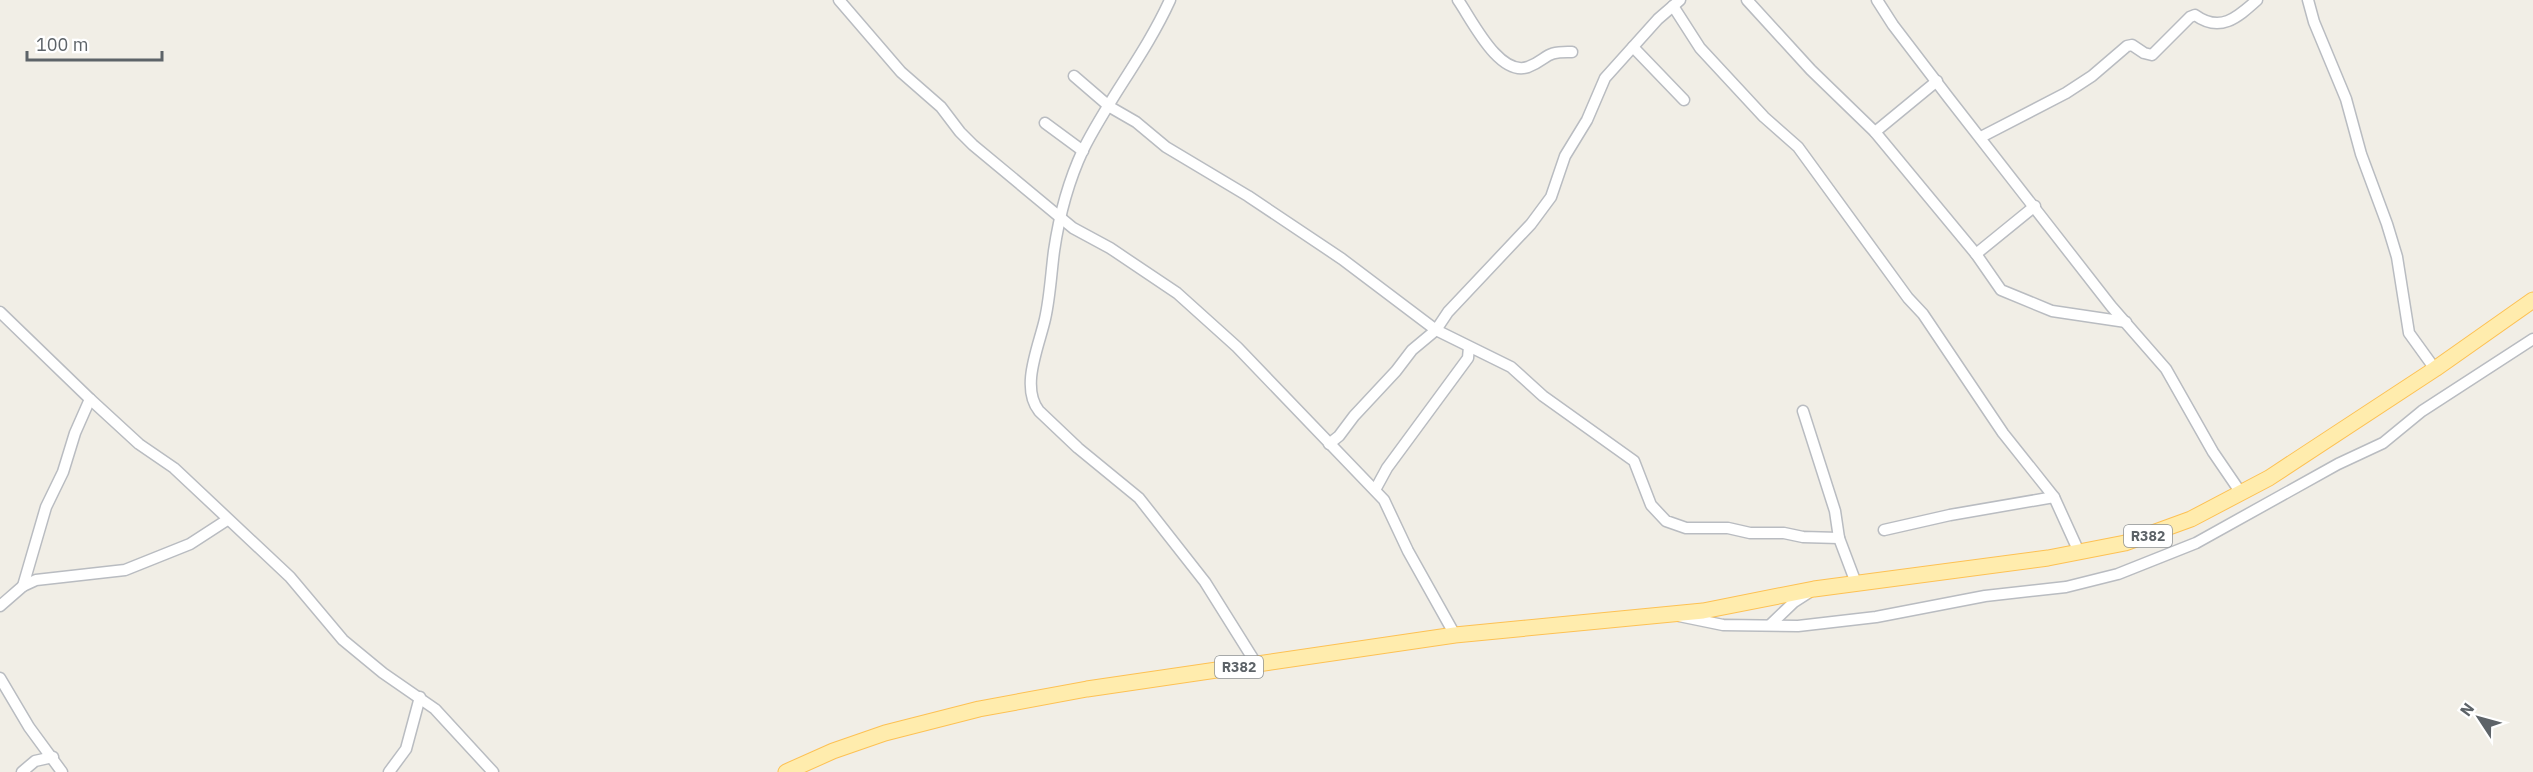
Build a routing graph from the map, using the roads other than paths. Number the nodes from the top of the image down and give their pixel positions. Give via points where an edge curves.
1 (839, 0) edge
2 (1170, 0) edge
3 (1458, 0) edge
4 (1747, 0) edge
5 (1877, 0) edge
6 (2257, 0) edge
7 (2308, 0) edge
8 (1676, 3) edge
9 (1633, 47) junction
10 (1572, 52) dead end
11 (1074, 76) dead end
12 (1937, 81) junction
13 (1684, 100) dead end
14 (1110, 106) junction
15 (1045, 123) dead end
16 (1875, 132) junction
17 (1981, 137) junction
18 (1083, 151) junction
19 (2035, 206) junction
20 (1060, 215) junction
21 (1976, 254) junction
22 (2533, 300) edge
23 (0, 312) edge
24 (2126, 322) junction
25 (1436, 330) junction
26 (2533, 339) edge
27 (1469, 348) junction
28 (2435, 369) junction
29 (90, 399) junction
30 (1803, 411) dead end
31 (1329, 444) junction
32 (1375, 490) junction
33 (2241, 493) junction
34 (2054, 497) junction
35 (227, 520) junction
36 (1884, 530) dead end
37 (1839, 538) junction
38 (2079, 552) junction
39 (1856, 583) junction
40 (23, 586) junction
41 (1815, 589) junction
42 (0, 606) edge
43 (1670, 614) junction
44 (1770, 626) junction
45 (1455, 634) junction
46 (1257, 664) junction
47 (0, 678) edge
48 (420, 697) junction
49 (52, 757) junction
50 (22, 772) edge
51 (62, 772) edge
52 (389, 772) edge
53 (493, 772) edge
54 (786, 772) edge

1 - 20 street via 960,132
2 - 14 street
3 - 10 street via 1493,54 1508,65 1525,68 1551,53
4 - 16 street
5 - 12 street
6 - 17 street via 2219,24 2190,17 2152,55 2127,46 2066,93
7 - 28 street via 2387,224 2397,257 2409,333
8 - 9 street
8 - 34 street via 1700,48 1771,124 1798,147 1923,314 2015,450
9 - 13 street
9 - 25 street via 1605,78 1587,120 1565,156 1547,203
11 - 14 street
12 - 16 street
12 - 17 street
14 - 18 street
14 - 25 street via 1342,259
15 - 18 street
16 - 21 street
17 - 19 street
18 - 20 street
19 - 21 street
19 - 24 street
20 - 31 street via 1081,233 1110,248 1190,303
20 - 46 street via 1048,304 1029,387 1034,405 1078,448 1139,498 1205,582
21 - 24 street via 2006,294 2052,311
22 - 28 main road, R382
23 - 29 street
24 - 33 street via 2166,369
25 - 27 street
25 - 31 street via 1412,350
26 - 44 street via 2422,411 2383,443 2215,534 2146,564 2067,587 1876,617
27 - 32 street via 1470,355
27 - 37 street via 1511,367 1543,396 1632,459 1651,505 1673,525
28 - 33 main road, R382
29 - 35 street via 139,444 174,468
29 - 40 street via 63,472 45,507
30 - 37 street via 1835,511
31 - 32 street
32 - 45 street via 1384,500
33 - 38 main road, R382 via 2170,528
34 - 36 street
34 - 38 street
35 - 40 street via 189,544 125,570 46,577
35 - 48 street via 290,577 343,640
37 - 39 street
38 - 39 main road, R382
39 - 41 main road, R382
40 - 42 street
41 - 43 main road, R382
41 - 44 street
43 - 44 street via 1724,626
43 - 45 main road, R382
45 - 46 main road, R382
46 - 54 main road, R382 via 979,709 885,733
47 - 49 street
48 - 52 street via 406,748
48 - 53 street
49 - 50 street via 35,761
49 - 51 street

